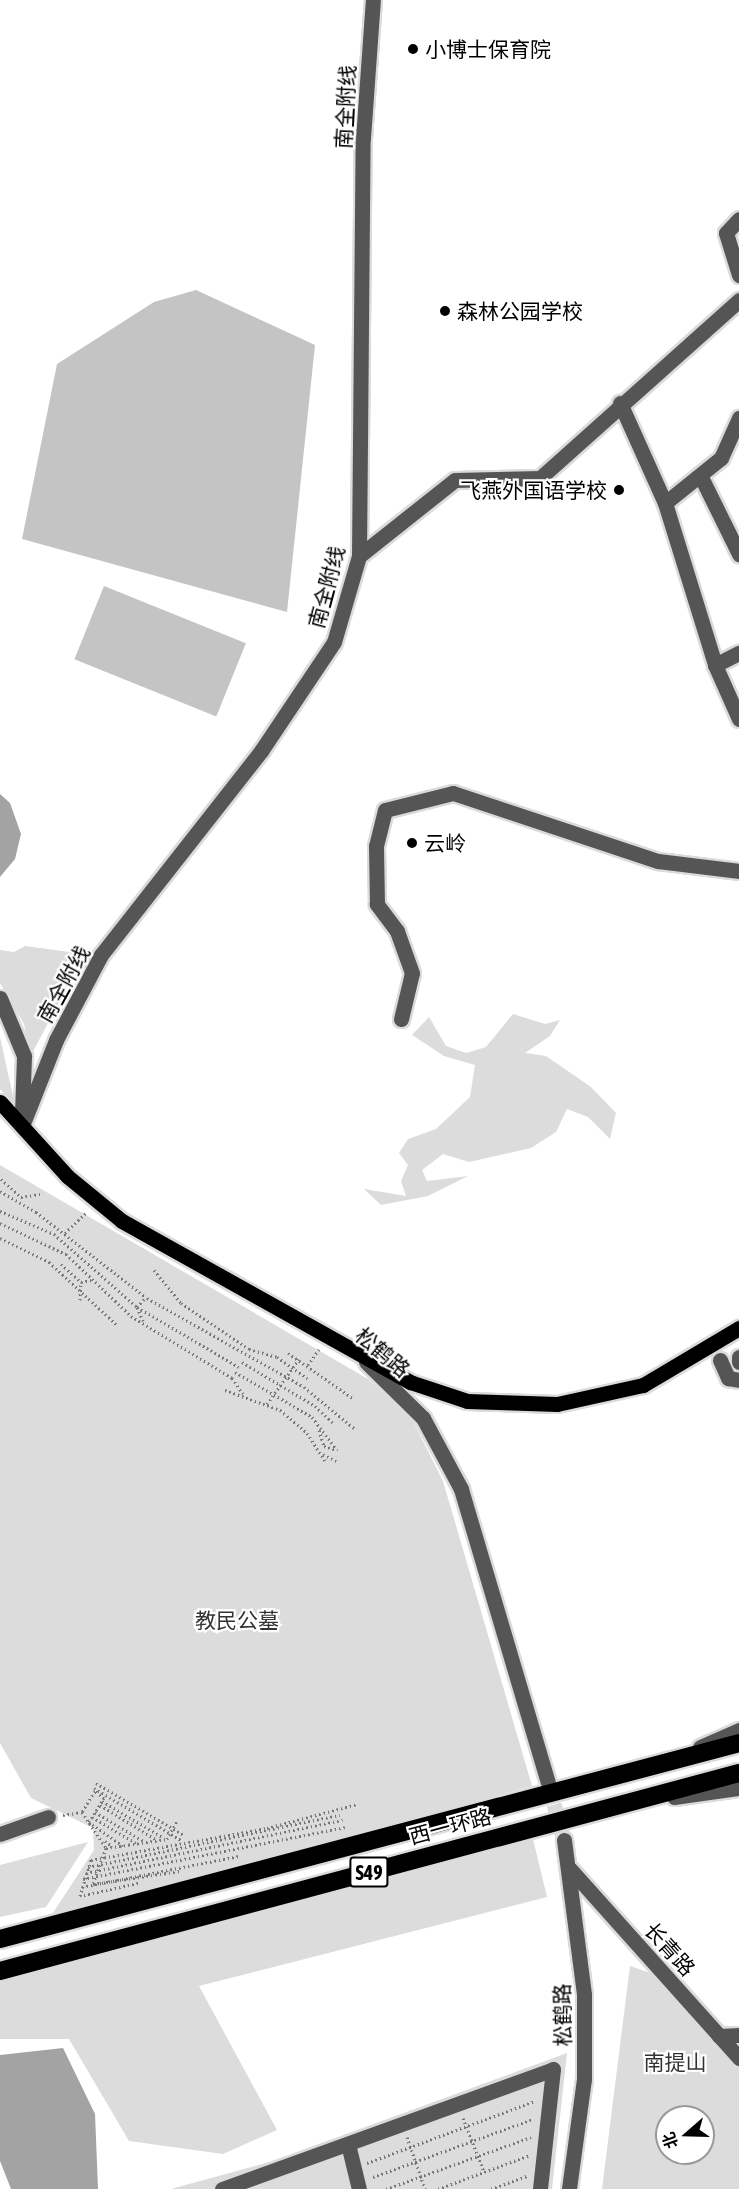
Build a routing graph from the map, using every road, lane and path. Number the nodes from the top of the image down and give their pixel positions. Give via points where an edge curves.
1 (373, 0) edge
2 (739, 219) edge
3 (739, 274) edge
4 (739, 300) edge
5 (620, 403) junction
6 (739, 418) edge
7 (702, 479) junction
8 (665, 503) junction
9 (739, 554) edge
10 (359, 556) junction
11 (739, 653) edge
12 (716, 665) junction
13 (739, 719) edge
14 (739, 871) edge
15 (0, 998) edge
16 (401, 1019) dead end
17 (0, 1102) edge
18 (22, 1126) junction
19 (1, 1179) edge
20 (0, 1191) edge
21 (41, 1194) dead end
22 (21, 1197) junction
23 (99, 1202) junction
24 (25, 1205) junction
25 (0, 1211) edge
26 (0, 1223) edge
27 (65, 1233) junction
28 (0, 1238) edge
29 (61, 1264) dead end
30 (154, 1270) dead end
31 (92, 1280) junction
32 (81, 1282) junction
33 (84, 1291) junction
34 (147, 1298) junction
35 (80, 1300) dead end
36 (137, 1307) junction
37 (143, 1323) junction
38 (118, 1326) dead end
39 (739, 1328) edge
40 (345, 1345) junction
41 (288, 1353) dead end
42 (739, 1358) edge
43 (299, 1359) junction
44 (720, 1360) dead end
45 (242, 1362) dead end
46 (739, 1362) edge
47 (239, 1367) dead end
48 (293, 1369) junction
49 (235, 1372) dead end
50 (288, 1377) junction
51 (307, 1378) dead end
52 (739, 1380) edge
53 (281, 1386) junction
54 (225, 1390) dead end
55 (243, 1394) junction
56 (274, 1395) junction
57 (354, 1399) dead end
58 (267, 1404) junction
59 (334, 1424) dead end
60 (355, 1429) dead end
61 (320, 1430) junction
62 (321, 1453) junction
63 (325, 1461) dead end
64 (336, 1461) dead end
65 (739, 1731) edge
66 (739, 1743) edge
67 (662, 1764) junction
68 (739, 1773) edge
69 (548, 1782) tunnel mouth
70 (96, 1783) dead end
71 (739, 1788) edge
72 (95, 1790) junction
73 (102, 1801) junction
74 (624, 1803) junction
75 (357, 1804) dead end
76 (99, 1805) junction
77 (95, 1812) junction
78 (340, 1815) dead end
79 (48, 1817) dead end
80 (92, 1817) junction
81 (343, 1820) dead end
82 (177, 1821) dead end
83 (89, 1822) junction
84 (345, 1827) dead end
85 (173, 1828) junction
86 (95, 1829) junction
87 (101, 1830) junction
88 (349, 1831) dead end
89 (170, 1833) junction
90 (0, 1834) edge
91 (107, 1835) junction
92 (184, 1835) dead end
93 (98, 1836) junction
94 (165, 1839) junction
95 (157, 1840) junction
96 (181, 1840) dead end
97 (564, 1840) tunnel mouth
98 (104, 1842) junction
99 (145, 1842) junction
100 (136, 1843) junction
101 (123, 1846) junction
102 (114, 1847) junction
103 (106, 1848) junction
104 (106, 1856) junction
105 (103, 1862) junction
106 (86, 1867) junction
107 (100, 1868) junction
108 (570, 1869) junction
109 (180, 1871) dead end
110 (86, 1873) junction
111 (96, 1876) junction
112 (172, 1876) dead end
113 (83, 1880) junction
114 (93, 1884) junction
115 (82, 1887) junction
116 (0, 1939) edge
117 (0, 1971) edge
118 (739, 2035) edge
119 (719, 2036) junction
120 (739, 2058) edge
121 (551, 2096) junction
122 (458, 2104) junction
123 (549, 2113) junction
124 (402, 2124) junction
125 (466, 2126) junction
126 (547, 2131) junction
127 (471, 2140) junction
128 (348, 2144) junction
129 (410, 2147) junction
130 (544, 2150) junction
131 (477, 2156) junction
132 (416, 2161) junction
133 (354, 2168) junction
134 (543, 2170) junction
135 (484, 2172) junction
136 (421, 2176) junction
137 (358, 2186) edge
138 (222, 2189) edge
139 (386, 2189) edge
140 (425, 2189) edge
141 (438, 2189) edge
142 (491, 2189) edge
143 (540, 2189) edge
144 (569, 2189) edge

1 - 10 street, 南全附线 via 363,138
2 - 3 street via 726,233
4 - 5 street
5 - 8 street
5 - 10 street via 540,478 455,480
6 - 7 street via 721,458
7 - 8 street
7 - 9 street
8 - 12 street
10 - 18 street, 南全附线 via 334,642 261,751 101,955 56,1040
11 - 12 street
12 - 13 street
14 - 16 street via 658,861 453,793 385,810 375,846 376,904 397,931 412,973
15 - 18 street via 24,1056
17 - 18 main road, 松鹤路
18 - 23 main road, 松鹤路
19 - 22 path
20 - 24 path
21 - 22 path
22 - 24 path
23 - 27 path
23 - 40 main road, 松鹤路 via 122,1221
24 - 27 path
25 - 36 path via 54,1234
26 - 31 path via 66,1254
27 - 34 path
28 - 33 path via 26,1248
29 - 32 path
30 - 48 path via 181,1303 249,1349 277,1357
31 - 32 path
31 - 37 path
32 - 33 path
33 - 35 path
33 - 38 path
34 - 36 path
34 - 50 path
36 - 37 path
36 - 47 path
37 - 55 path via 232,1378
39 - 40 main road via 642,1385 557,1404 467,1401 410,1382
40 - 69 street, 松鹤路 via 423,1418 462,1489
41 - 43 path
42 - 46 street
43 - 48 path
43 - 57 path
44 - 52 street via 728,1378
45 - 53 path
48 - 50 path
48 - 51 path
49 - 56 path
50 - 53 path
50 - 60 path
53 - 56 path
53 - 59 path
54 - 55 path
55 - 58 path
56 - 58 path
56 - 61 path via 312,1417
58 - 62 path via 307,1433
61 - 61 path via 328,1436 337,1450 324,1446
62 - 63 path
62 - 64 path
65 - 67 street
66 - 67 highway, 西一环路 / S49
67 - 116 highway, 西一环路 / S49
68 - 74 highway, 西一环路 / S49
70 - 85 path
71 - 74 street
72 - 73 path
72 - 83 path via 82,1812
72 - 89 path
73 - 76 path
73 - 94 path
74 - 117 highway, 西一环路 / S49
75 - 104 path via 267,1828
76 - 77 path
76 - 95 path
77 - 80 path
77 - 99 path
78 - 105 path
79 - 90 street
80 - 83 path
80 - 100 path
81 - 107 path via 228,1847
82 - 85 path
83 - 86 path
84 - 111 path
85 - 89 path
85 - 92 path
86 - 87 path
86 - 93 path
87 - 91 path
87 - 93 path
88 - 114 path
89 - 94 path
89 - 96 path
91 - 98 path
91 - 101 path
93 - 98 path
94 - 95 path
95 - 99 path
97 - 108 street, 松鹤路
98 - 102 path
98 - 103 path
99 - 100 path
100 - 101 path
101 - 102 path
102 - 103 path
103 - 104 path
104 - 105 path
104 - 106 path
105 - 106 path
105 - 107 path
106 - 110 path
107 - 110 path
107 - 111 path
108 - 119 street, 长青路
108 - 144 street, 松鹤路 via 584,1995 584,2079
109 - 114 path
110 - 113 path
111 - 113 path
111 - 114 path
112 - 115 path via 80,1896
113 - 115 path
114 - 115 path
118 - 119 street
119 - 120 street, 长青路
121 - 122 street via 554,2069
121 - 123 street
121 - 125 path
122 - 124 street
122 - 125 path
123 - 126 street
123 - 127 path
124 - 128 street
124 - 129 path
125 - 127 path
125 - 129 path
126 - 130 street
126 - 131 path
127 - 131 path
127 - 132 path
128 - 133 street
128 - 138 street
129 - 132 path
129 - 133 path
130 - 134 street
130 - 135 path
131 - 135 path
131 - 136 path
132 - 136 path
132 - 137 path
133 - 137 street
134 - 142 path
134 - 143 street
135 - 141 path
136 - 139 path
136 - 140 path

